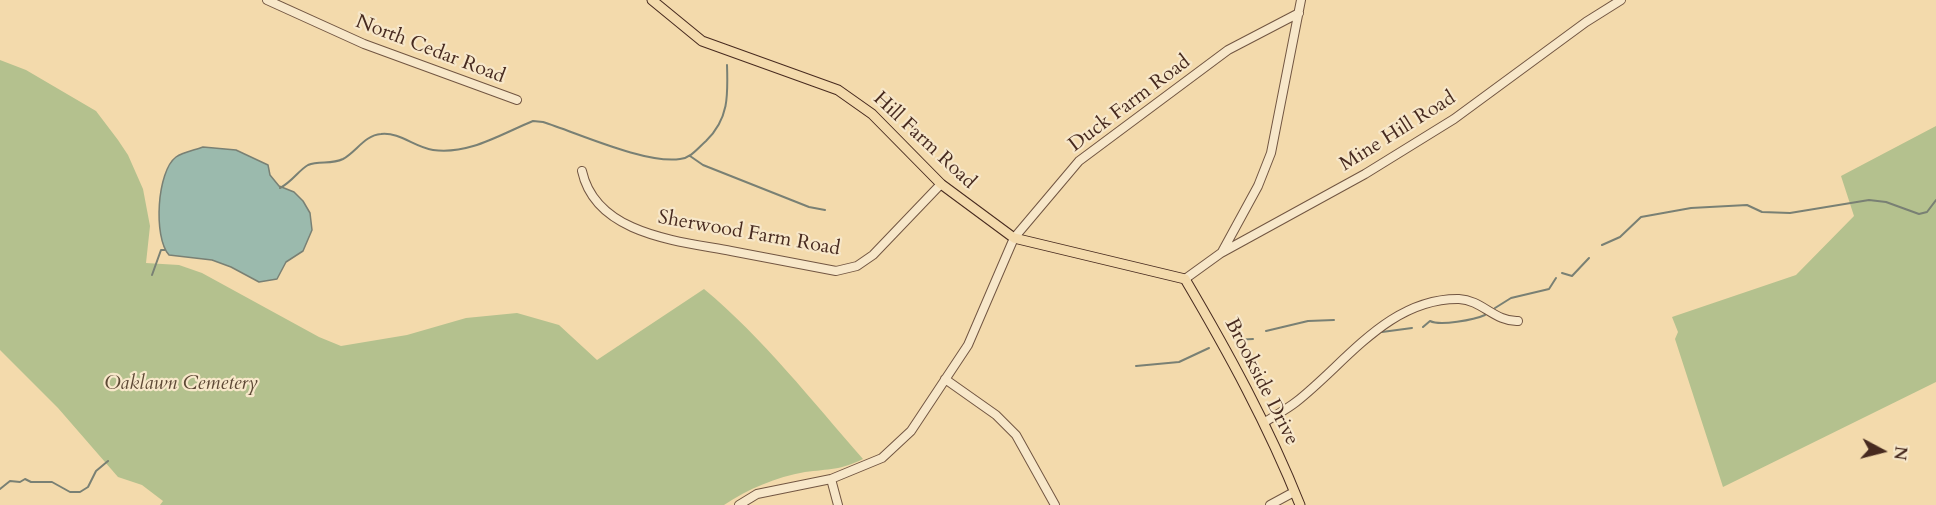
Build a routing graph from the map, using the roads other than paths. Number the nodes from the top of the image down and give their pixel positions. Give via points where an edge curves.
1 (267, 0) edge
2 (652, 0) edge
3 (1301, 0) edge
4 (1621, 0) edge
5 (1299, 13) junction
6 (517, 100) dead end
7 (582, 171) dead end
8 (941, 184) junction
9 (1014, 238) junction
10 (1221, 253) junction
11 (1185, 279) junction
12 (1518, 321) dead end
13 (945, 379) junction
14 (1265, 422) junction
15 (831, 479) junction
16 (1294, 492) junction
17 (739, 505) edge
18 (838, 505) edge
19 (1055, 505) edge
20 (1270, 505) edge
21 (1299, 505) edge

1 - 6 street, North Cedar Road via 365,44
2 - 8 main road, Hill Farm Road via 702,40 838,90 872,114
3 - 5 street
4 - 10 street, Mine Hill Road via 1454,119
5 - 9 street, Duck Farm Road via 1228,50 1079,161
5 - 10 street via 1271,153 1258,186
7 - 8 street, Sherwood Farm Road via 585,184 606,211 651,236 836,271 856,266 873,255
8 - 9 main road, Hill Farm Road
9 - 11 main road, Hill Farm Road
9 - 13 street, Duck Farm Road via 968,345
10 - 11 street, Mine Hill Road
11 - 14 main road, Brookside Drive
12 - 14 street via 1503,320 1478,303 1462,299 1434,301 1415,308 1353,348 1297,401
13 - 15 street, Duck Farm Road via 911,431 882,458
13 - 19 street via 996,415 1016,435
14 - 16 main road, Brookside Drive
15 - 17 street, Duck Farm Road via 757,494
15 - 18 street
16 - 20 street
16 - 21 main road, Brookside Drive

